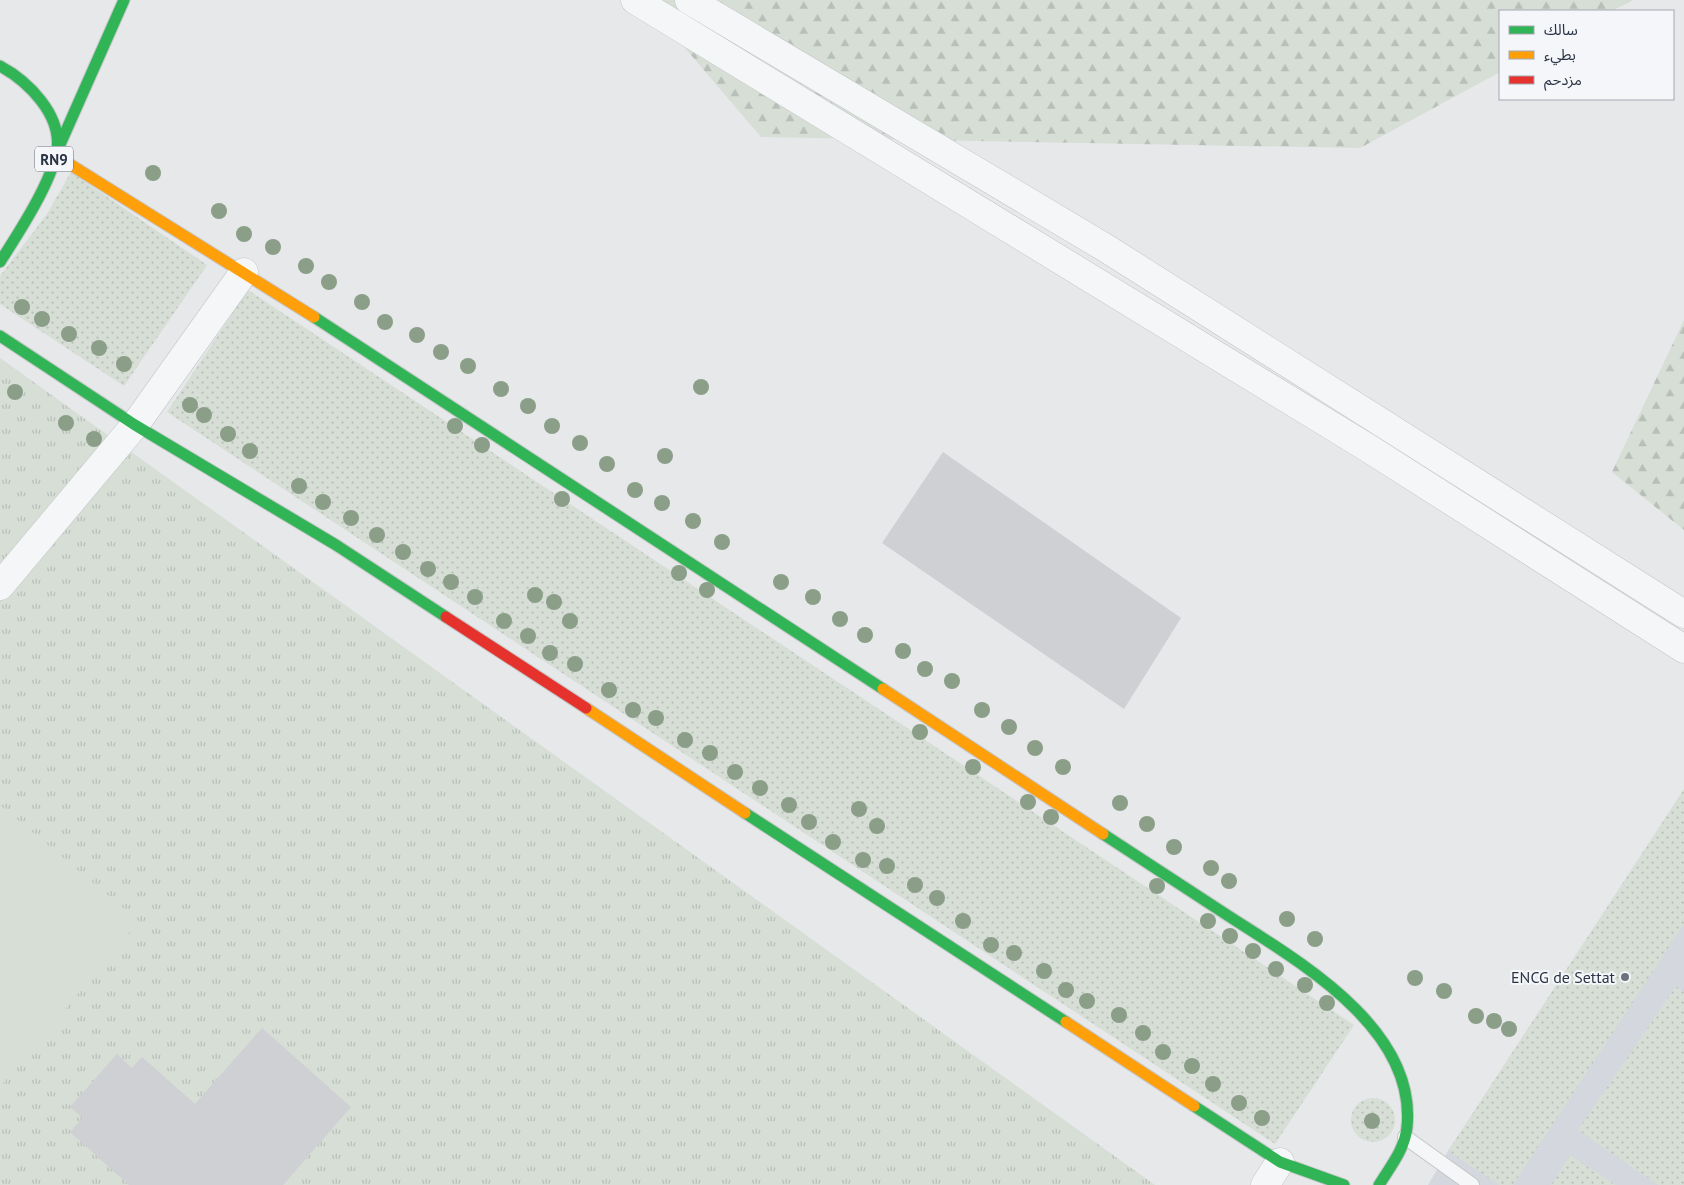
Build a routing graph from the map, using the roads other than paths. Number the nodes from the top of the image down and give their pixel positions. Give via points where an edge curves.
1 (124, 0) edge
2 (635, 0) edge
3 (689, 0) edge
4 (0, 66) edge
5 (56, 152) junction
6 (0, 262) edge
7 (244, 272) junction
8 (0, 336) edge
9 (135, 425) junction
10 (0, 586) edge
11 (1684, 614) edge
12 (1684, 648) edge
13 (1405, 1137) junction
14 (1280, 1162) junction
15 (1265, 1185) edge
16 (1344, 1185) edge
17 (1379, 1185) edge
18 (1472, 1185) edge

1 - 5 main road, RN9
2 - 12 street via 1360,442
3 - 11 street via 1104,247
4 - 5 main road, RN9 via 30,86 42,101 53,123
5 - 6 main road, RN9 via 48,175
5 - 7 main road
7 - 9 street
7 - 13 main road via 1293,958 1370,1023 1388,1049 1401,1073 1407,1106
8 - 9 main road
9 - 10 street
9 - 14 main road via 336,545
13 - 17 main road
13 - 18 lane
14 - 15 street
14 - 16 main road

